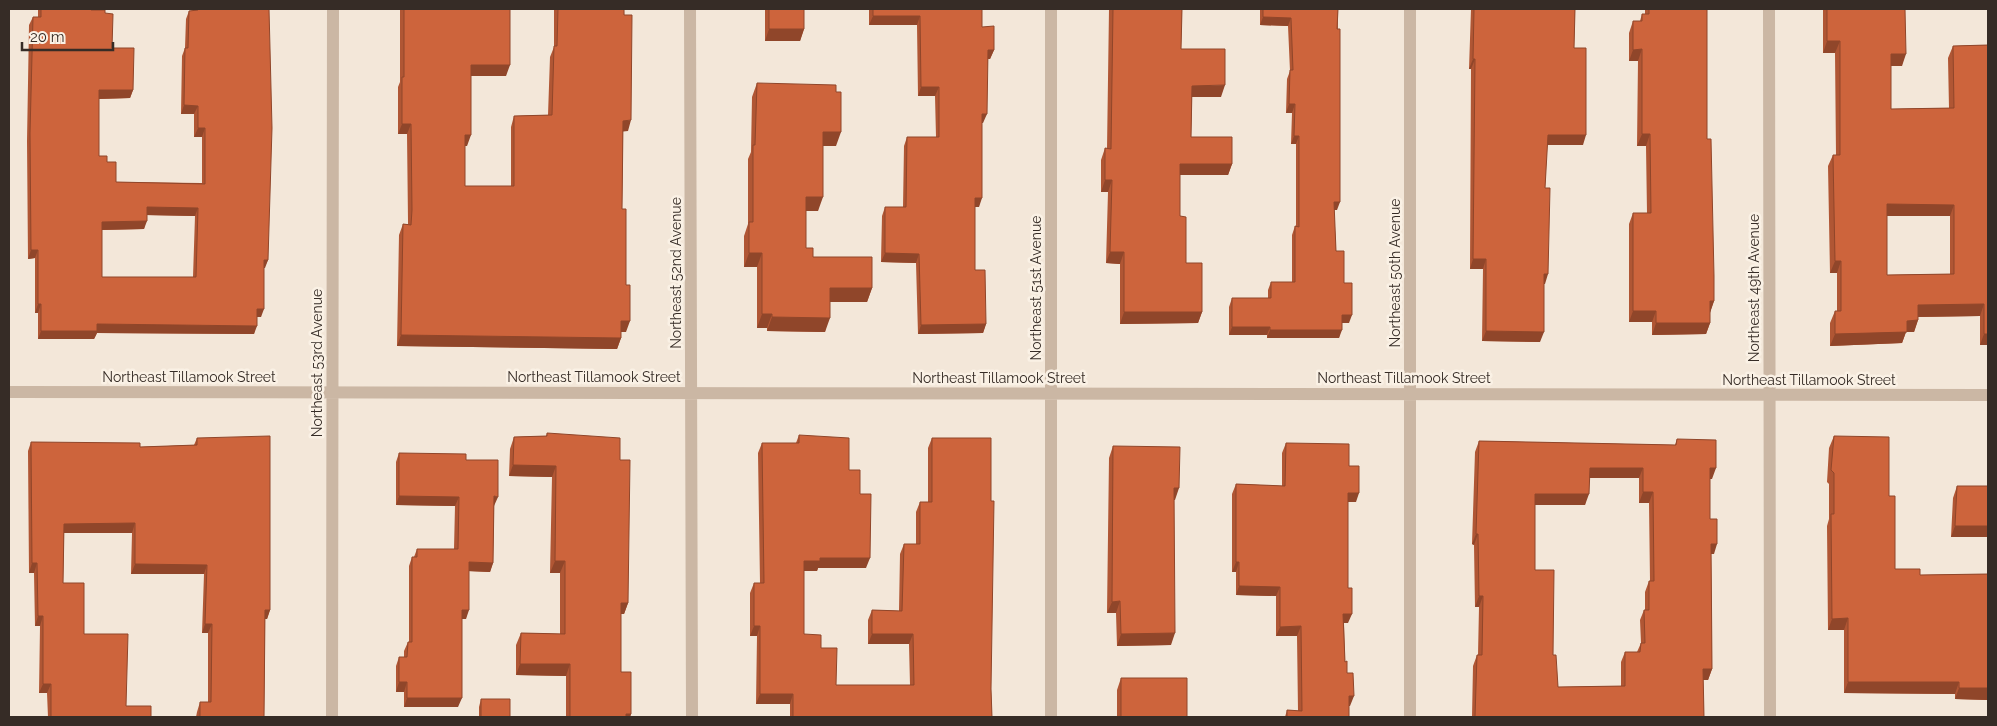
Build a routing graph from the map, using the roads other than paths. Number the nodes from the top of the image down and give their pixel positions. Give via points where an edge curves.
1 (332, 9) edge
2 (690, 9) edge
3 (1051, 9) edge
4 (1410, 9) edge
5 (1769, 9) edge
6 (9, 392) edge
7 (332, 392) junction
8 (691, 393) junction
9 (1051, 393) junction
10 (1410, 393) junction
11 (1770, 395) junction
12 (1988, 395) edge
13 (332, 717) edge
14 (692, 717) edge
15 (1051, 717) edge
16 (1410, 717) edge
17 (1770, 717) edge

1 - 7 street, Northeast 53rd Avenue
2 - 8 street, Northeast 52nd Avenue
3 - 9 street, Northeast 51st Avenue
4 - 10 street, Northeast 50th Avenue
5 - 11 street, Northeast 49th Avenue
6 - 7 street, Northeast Tillamook Street
7 - 8 street, Northeast Tillamook Street
7 - 13 street, Northeast 53rd Avenue
8 - 9 street, Northeast Tillamook Street
8 - 14 street, Northeast 52nd Avenue
9 - 10 street, Northeast Tillamook Street
9 - 15 street, Northeast 51st Avenue
10 - 11 street, Northeast Tillamook Street
10 - 16 street, Northeast 50th Avenue
11 - 12 street, Northeast Tillamook Street
11 - 17 street, Northeast 49th Avenue

